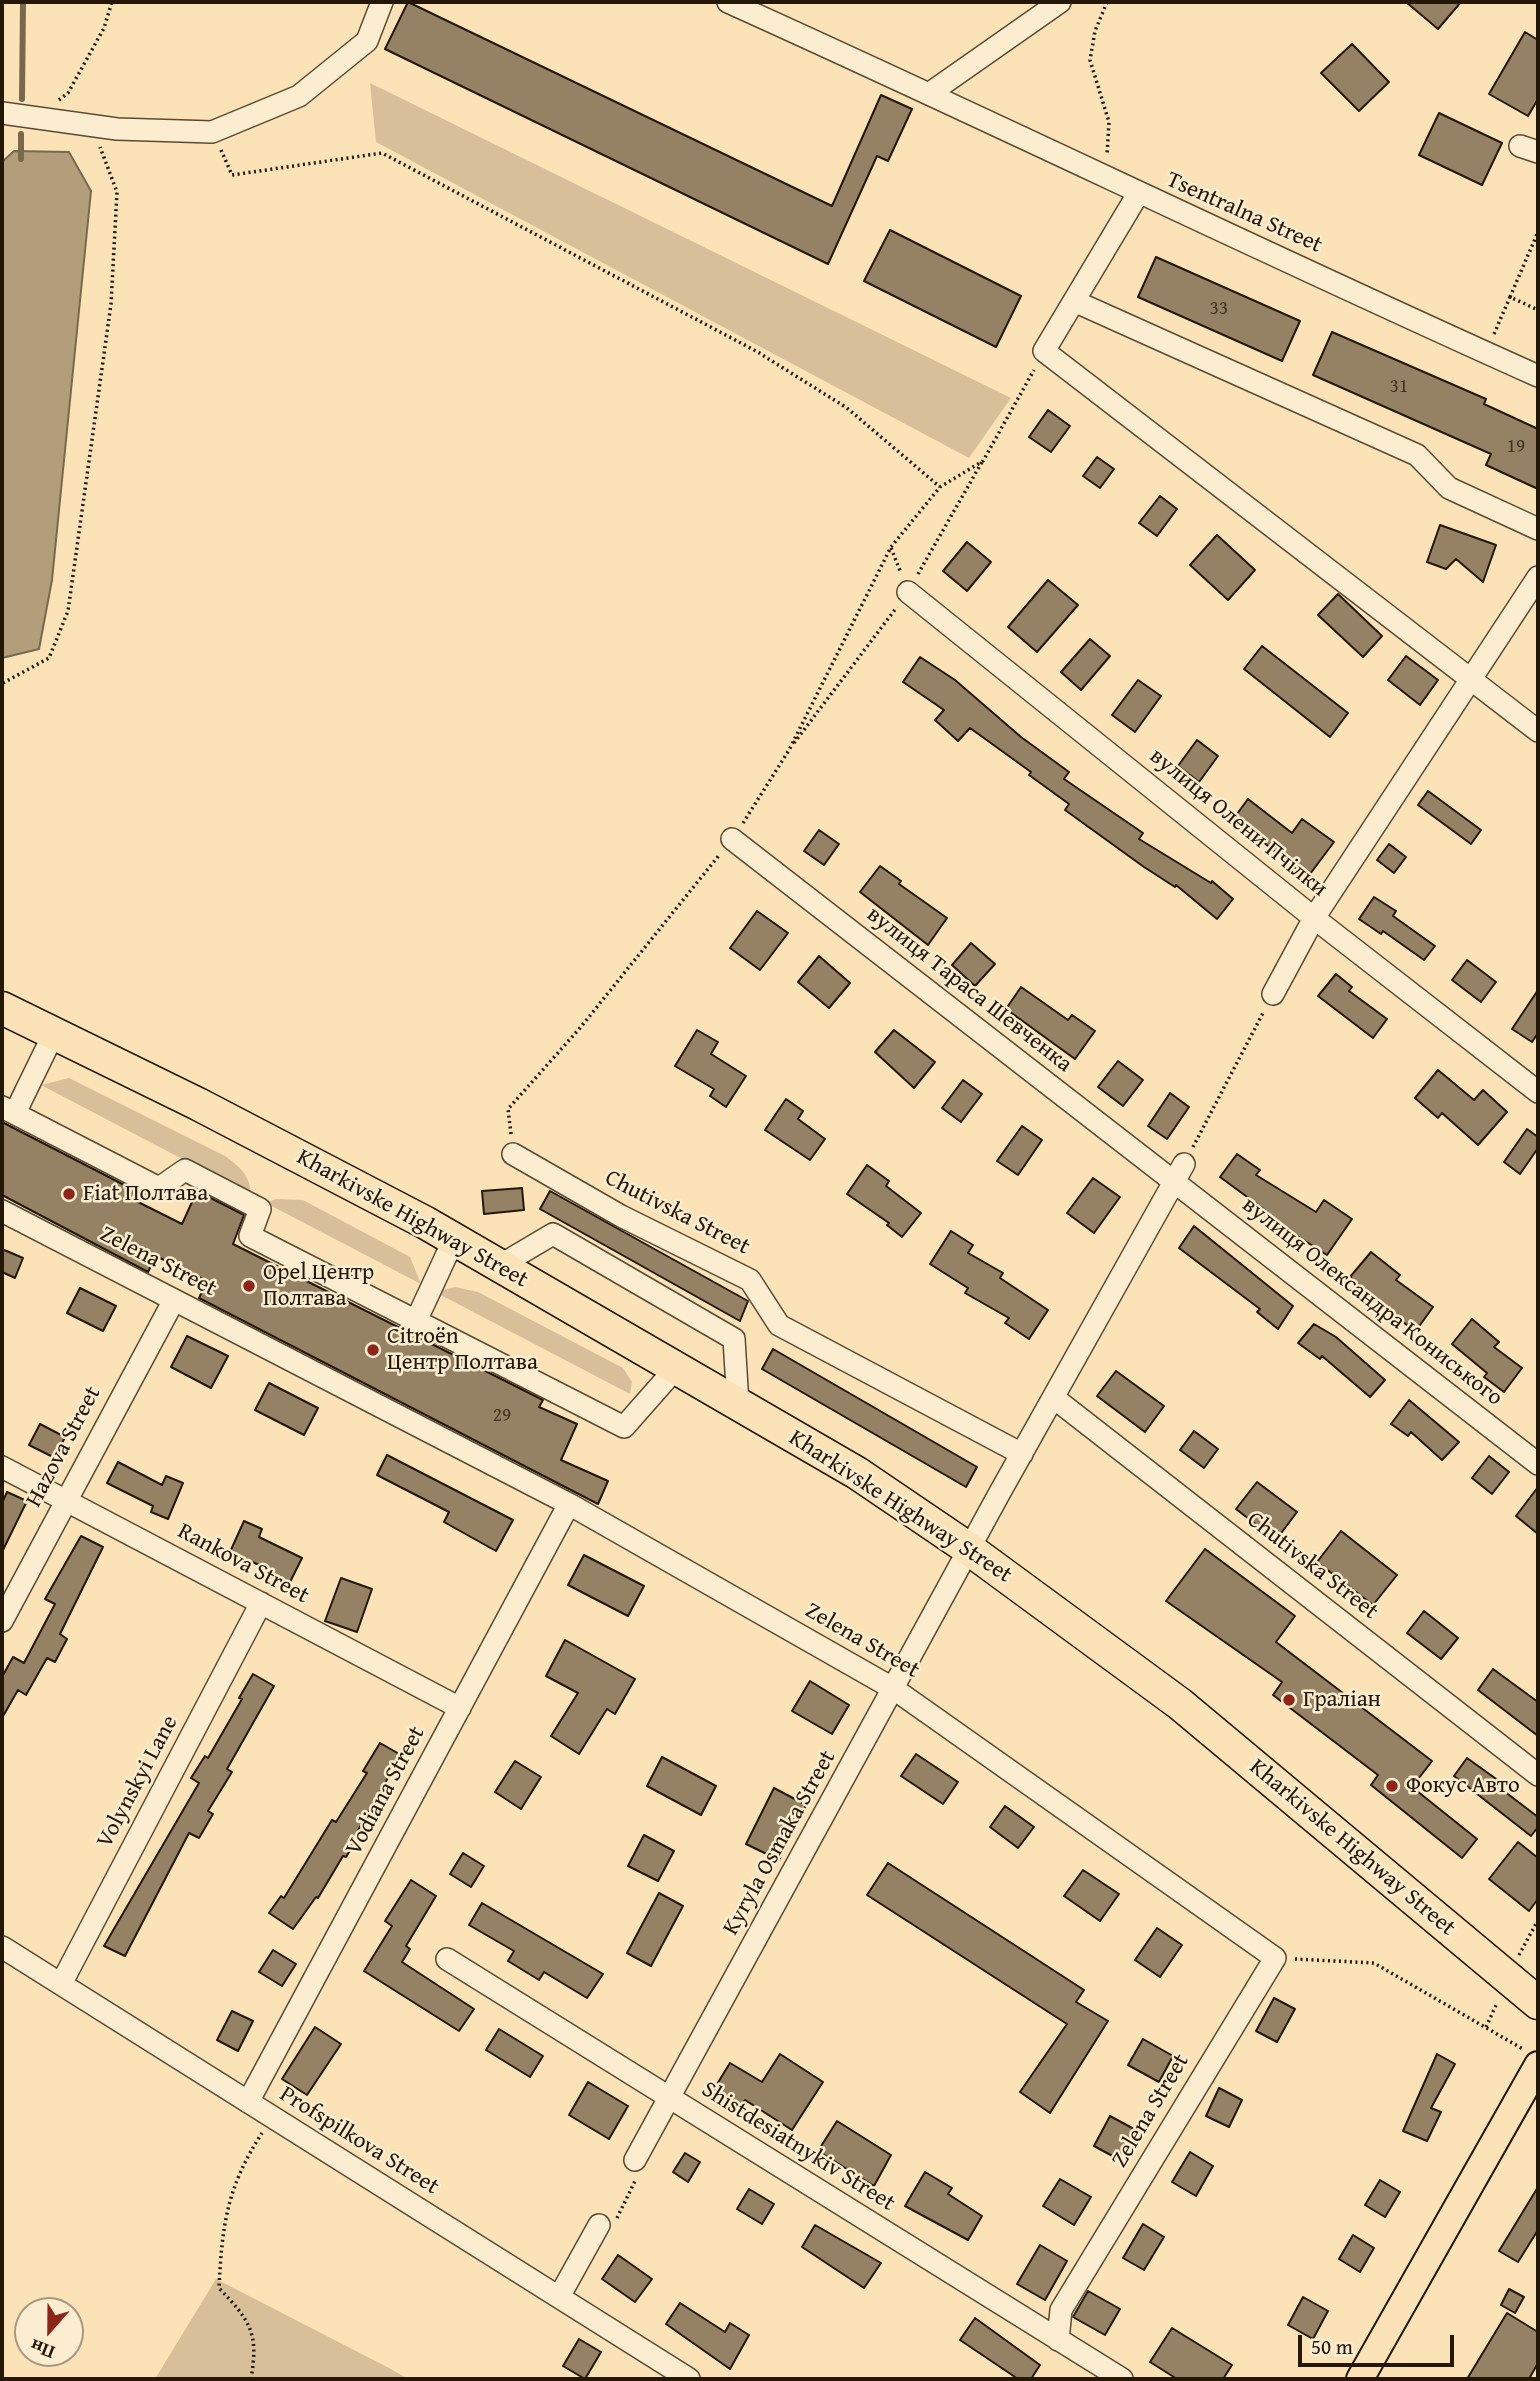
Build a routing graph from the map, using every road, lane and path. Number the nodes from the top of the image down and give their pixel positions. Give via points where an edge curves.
1 (113, 2) edge
2 (382, 2) edge
3 (728, 2) edge
4 (1060, 2) edge
5 (1107, 2) edge
6 (930, 93) junction
7 (2, 113) edge
8 (37, 118) junction
9 (92, 126) junction
10 (212, 132) junction
11 (1106, 179) junction
12 (1138, 194) junction
13 (1538, 232) edge
14 (1510, 297) junction
15 (1074, 301) junction
16 (1538, 310) edge
17 (1044, 351) junction
18 (1486, 353) junction
19 (1538, 376) edge
20 (983, 461) junction
21 (940, 487) junction
22 (1538, 529) edge
23 (891, 547) junction
24 (1538, 577) edge
25 (908, 592) junction
26 (1470, 681) junction
27 (3, 683) edge
28 (1538, 731) edge
29 (789, 750) junction
30 (732, 839) junction
31 (1314, 918) junction
32 (1273, 994) joint
33 (2, 995) edge
34 (2, 1008) edge
35 (54, 1033) junction
36 (1538, 1092) edge
37 (198, 1104) junction
38 (8, 1110) edge
39 (513, 1154) joint
40 (1179, 1173) junction
41 (2, 1211) edge
42 (454, 1240) junction
43 (499, 1266) junction
44 (174, 1300) junction
45 (416, 1321) junction
46 (676, 1368) junction
47 (1054, 1398) junction
48 (738, 1404) junction
49 (1022, 1454) junction
50 (1538, 1464) edge
51 (2, 1467) edge
52 (65, 1500) junction
53 (569, 1504) junction
54 (969, 1549) junction
55 (261, 1603) junction
56 (2, 1620) edge
57 (894, 1689) junction
58 (460, 1708) junction
59 (1538, 1775) edge
60 (1538, 1920) edge
61 (2, 1947) edge
62 (1521, 1950) dead end
63 (1275, 1958) junction
64 (447, 1959) dead end
65 (61, 1984) junction
66 (1538, 2003) edge
67 (1531, 2057) edge
68 (670, 2098) junction
69 (248, 2102) junction
70 (272, 2117) junction
71 (635, 2160) joint
72 (599, 2225) joint
73 (559, 2298) junction
74 (1058, 2340) junction
75 (251, 2379) edge
76 (689, 2379) edge
77 (1122, 2379) edge
78 (1360, 2379) edge

1 - 8 path via 68,93
2 - 10 street via 367,41 299,96
3 - 6 street, Tsentralna Street
4 - 6 street
5 - 11 path via 1090,60 1109,122
6 - 11 street, Tsentralna Street
7 - 8 street
8 - 9 street
9 - 10 street
9 - 27 path via 117,192 111,304 68,611 49,658
10 - 21 path via 232,175 382,153 756,351 847,408
11 - 12 street, Tsentralna Street
12 - 15 street
12 - 18 street, Tsentralna Street
13 - 14 path
14 - 16 path
14 - 18 path
15 - 17 street
15 - 22 street via 1417,455 1449,488
17 - 20 path
17 - 26 street
18 - 19 street, Tsentralna Street
20 - 21 path
20 - 25 path
21 - 23 path
23 - 25 path
23 - 29 path
24 - 26 street
25 - 29 path
25 - 31 street, вулиця Олени Пчілки
26 - 28 street
26 - 31 street
29 - 30 path
30 - 39 path via 580,1028 508,1109
30 - 40 street, вулиця Тараса Шевченка
31 - 32 street
31 - 36 street, вулиця Олени Пчілки
32 - 40 path
33 - 37 highway, Kharkivske Highway Street
34 - 35 highway, Kharkivske Highway Street
35 - 37 highway, Kharkivske Highway Street
35 - 38 street
37 - 42 highway, Kharkivske Highway Street
38 - 45 street via 159,1188 184,1170 260,1209 250,1236
39 - 49 street, Chutivska Street via 621,1216 750,1280 779,1325
40 - 47 street, Kyryla Osmaka Street
40 - 50 street, вулиця Олександра Кониського
41 - 44 street, Zelena Street
42 - 43 highway, Kharkivske Highway Street
42 - 45 street
43 - 46 highway, Kharkivske Highway Street
43 - 48 street via 552,1234 710,1325 734,1339
44 - 52 street, Hazova Street
44 - 53 street, Zelena Street
45 - 46 street via 624,1427
46 - 48 highway, Kharkivske Highway Street
47 - 49 street, Kyryla Osmaka Street
47 - 59 street, Chutivska Street
48 - 54 highway, Kharkivske Highway Street via 858,1473
49 - 54 street, Kyryla Osmaka Street
51 - 52 street, Rankova Street
52 - 55 street, Rankova Street
52 - 56 street, Hazova Street
53 - 57 street, Zelena Street
53 - 58 street, Vodiana Street
54 - 57 street, Kyryla Osmaka Street
54 - 66 highway, Kharkivske Highway Street via 1180,1704
55 - 58 street, Rankova Street
55 - 65 street, Volynskyi Lane
57 - 63 street, Zelena Street
57 - 68 street, Kyryla Osmaka Street
58 - 69 street, Vodiana Street
60 - 62 path
61 - 65 street, Profspilkova Street
63 - 67 path via 1374,1963
63 - 74 street, Zelena Street via 1061,2310
64 - 68 street, Shistdesiatnykiv Street
65 - 69 street, Profspilkova Street
67 - 78 main road
68 - 71 street, Kyryla Osmaka Street
68 - 74 street, Shistdesiatnykiv Street
69 - 70 street, Profspilkova Street
70 - 73 street, Profspilkova Street
70 - 75 path via 231,2190 221,2239 219,2288 248,2319 255,2357
71 - 72 path via 640,2169 619,2218
72 - 73 street
73 - 76 street, Profspilkova Street
74 - 77 street, Shistdesiatnykiv Street

